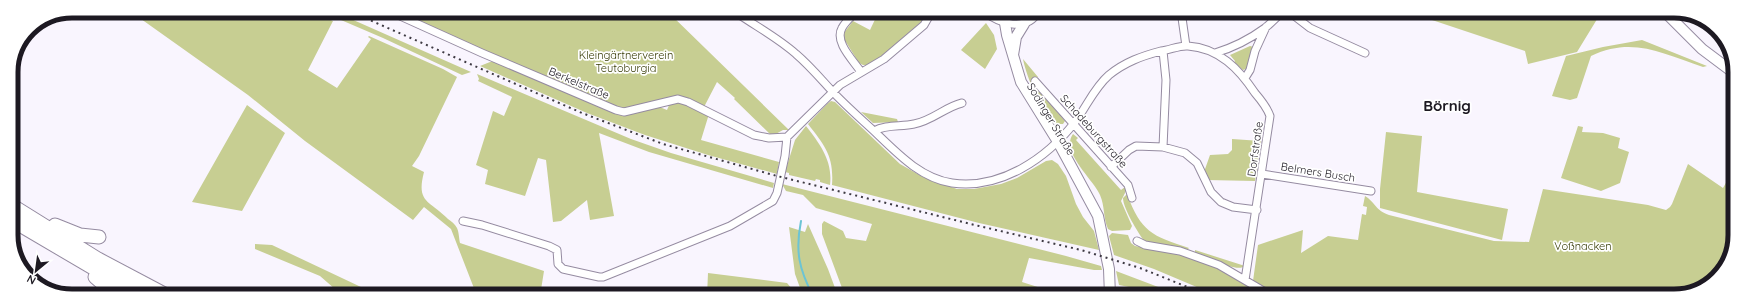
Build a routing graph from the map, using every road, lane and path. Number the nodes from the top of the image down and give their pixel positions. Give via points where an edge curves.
1 (404, 18) edge
2 (745, 18) edge
3 (850, 18) edge
4 (928, 18) edge
5 (994, 18) edge
6 (1001, 18) edge
7 (1004, 18) edge
8 (1034, 18) edge
9 (1182, 18) edge
10 (1275, 18) edge
11 (1297, 18) edge
12 (1671, 18) edge
13 (1002, 23) junction
14 (1024, 24) junction
15 (1266, 27) junction
16 (1186, 46) junction
17 (1163, 51) junction
18 (1215, 53) junction
19 (1365, 53) dead end
20 (1013, 57) junction
21 (1728, 69) edge
22 (861, 72) junction
23 (1245, 78) junction
24 (1035, 81) dead end
25 (832, 91) junction
26 (962, 103) dead end
27 (1073, 124) junction
28 (874, 131) junction
29 (788, 137) junction
30 (1055, 143) junction
31 (1163, 147) junction
32 (1111, 167) junction
33 (1262, 174) junction
34 (1371, 191) dead end
35 (1132, 198) dead end
36 (18, 208) edge
37 (18, 209) edge
38 (1257, 210) junction
39 (463, 221) dead end
40 (18, 224) edge
41 (99, 237) dead end
42 (1137, 241) dead end
43 (66, 253) junction
44 (1246, 280) junction
45 (108, 289) edge
46 (127, 289) edge
47 (153, 289) edge
48 (1110, 289) edge
49 (1261, 289) edge

1 - 29 street, Berkelstraße via 616,110 624,112 678,99 760,137
2 - 25 street via 789,47
3 - 22 street via 843,26 840,41
4 - 22 street via 924,25 884,59
5 - 13 street
6 - 13 main road, Sodinger Straße
7 - 13 main road, Sodinger Straße
8 - 14 street
9 - 16 street
10 - 15 street
11 - 19 street via 1310,28
12 - 21 main road via 1702,49
13 - 14 street
13 - 20 main road, Sodinger Straße
13 - 30 main road, Sodinger Straße via 1005,53 1013,79
14 - 20 main road via 1016,37
15 - 18 street
15 - 23 street
16 - 17 street, Dorfstraße
16 - 18 street, Dorfstraße
17 - 27 street, Dorfstraße via 1132,60 1109,75 1096,88
17 - 31 street via 1166,80
18 - 23 street, Dorfstraße via 1236,67
20 - 30 main road, Sodinger Straße via 1021,82
22 - 25 street
23 - 33 street, Dorfstraße via 1270,116
24 - 27 street, Schadeburgstraße
25 - 28 street
25 - 29 street
26 - 28 street via 952,105 927,120 914,124 885,126
27 - 30 street, Dorfstraße
27 - 32 street, Schadeburgstraße
28 - 30 street via 918,169 932,177 962,184 982,183 1011,174 1043,154
29 - 39 street via 777,193 773,201 730,226 603,277 562,269 558,264 556,250 548,246
30 - 48 main road, Sodinger Straße via 1096,211 1102,227
31 - 32 street via 1132,148
31 - 38 street via 1190,156 1197,163 1211,192 1221,202 1233,207
32 - 35 street, Schadeburgstraße via 1128,185
33 - 34 street, Belmers Busch
33 - 38 street, Dorfstraße
36 - 41 highway via 80,235
37 - 47 highway via 98,259
38 - 44 street, Dorfstraße
40 - 43 highway
42 - 44 street via 1199,257
43 - 45 highway
43 - 46 highway
44 - 49 street

